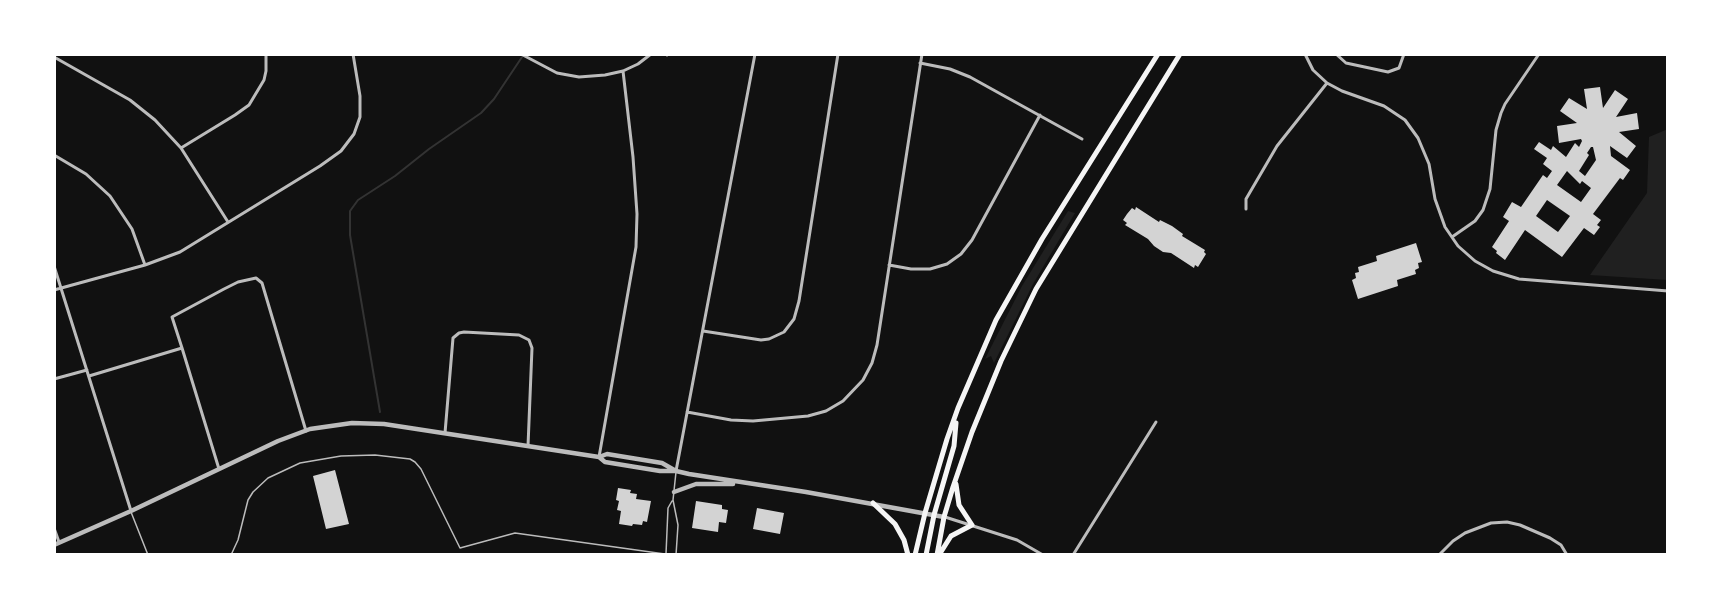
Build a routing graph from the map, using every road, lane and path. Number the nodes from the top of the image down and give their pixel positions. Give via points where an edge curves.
1 (266, 54) edge
2 (353, 54) edge
3 (521, 54) edge
4 (651, 54) edge
5 (755, 54) edge
6 (838, 54) edge
7 (922, 54) edge
8 (1158, 54) edge
9 (1180, 54) edge
10 (1305, 54) edge
11 (1336, 54) edge
12 (1404, 54) edge
13 (1539, 54) edge
14 (54, 57) edge
15 (920, 63) junction
16 (623, 71) junction
17 (1327, 83) junction
18 (1040, 115) junction
19 (1082, 139) dead end
20 (181, 148) junction
21 (54, 155) edge
22 (1246, 209) dead end
23 (228, 222) junction
24 (1452, 237) junction
25 (145, 265) junction
26 (889, 265) junction
27 (54, 266) edge
28 (62, 288) junction
29 (54, 291) edge
30 (1668, 291) edge
31 (703, 331) junction
32 (182, 348) junction
33 (87, 370) junction
34 (89, 376) junction
35 (54, 379) edge
36 (687, 412) junction
37 (956, 415) junction
38 (1156, 422) dead end
39 (306, 431) junction
40 (445, 433) junction
41 (528, 446) junction
42 (599, 457) junction
43 (219, 469) junction
44 (676, 471) junction
45 (956, 479) junction
46 (745, 483) junction
47 (674, 492) junction
48 (673, 500) junction
49 (873, 503) junction
50 (131, 511) junction
51 (925, 513) junction
52 (934, 515) junction
53 (944, 517) junction
54 (972, 525) junction
55 (54, 528) edge
56 (57, 543) edge
57 (148, 555) edge
58 (231, 555) edge
59 (666, 555) edge
60 (672, 555) edge
61 (676, 555) edge
62 (908, 555) edge
63 (915, 555) edge
64 (926, 555) edge
65 (938, 555) edge
66 (1043, 555) edge
67 (1073, 555) edge
68 (1439, 555) edge
69 (1567, 555) edge

1 - 20 street via 264,80 249,105
2 - 23 street via 361,107 358,126 348,143 320,166
3 - 16 street via 568,76
4 - 16 street
5 - 31 street
6 - 31 street via 794,319 784,332 769,339
7 - 15 street
8 - 37 main road via 1016,283
9 - 45 main road via 1036,289 997,370
10 - 17 street via 1313,70
11 - 12 street via 1346,63 1388,72 1399,68
13 - 24 street via 1501,113 1490,189 1483,210
14 - 20 street via 130,100
15 - 18 street via 961,73
15 - 26 street
16 - 42 street via 633,157 636,247
17 - 22 street via 1277,146 1246,199
17 - 24 street via 1384,106 1405,120 1429,164 1438,209
18 - 19 street
18 - 26 street via 961,254 930,269
20 - 23 street
21 - 25 street via 86,174 110,196 132,229
23 - 25 street via 180,252
24 - 30 street via 1475,261 1509,277
25 - 28 street
26 - 36 street via 876,354 863,380 843,401 817,414 783,420 741,421
27 - 28 street
28 - 29 street
28 - 33 street
31 - 36 street
32 - 34 street
32 - 39 street via 172,317 238,282 256,278 261,283
32 - 43 street
33 - 34 street
33 - 35 street
34 - 50 street
36 - 44 street
37 - 51 main road
37 - 52 main road via 954,446
38 - 67 street
39 - 40 street via 336,424 369,423
39 - 43 street
40 - 41 street
40 - 41 street via 453,338 459,333 519,335 529,340 532,348
41 - 42 street
42 - 44 street via 605,462
43 - 50 street
44 - 46 street
44 - 47 lane
45 - 53 main road
45 - 54 main road via 959,506
46 - 47 street via 696,484
46 - 49 street
47 - 48 lane
48 - 59 lane via 668,508
48 - 61 lane via 678,525
49 - 51 street
49 - 62 main road via 895,524
50 - 56 street
50 - 57 lane
51 - 52 street
51 - 63 main road
52 - 53 street
52 - 64 main road
53 - 54 street
53 - 65 main road
54 - 65 main road via 951,536
54 - 66 street via 1017,540
55 - 56 street
58 - 59 lane via 248,500 268,478 300,463 370,455 416,462 460,548 515,533
59 - 60 lane
68 - 69 street via 1471,530 1507,522 1550,538

